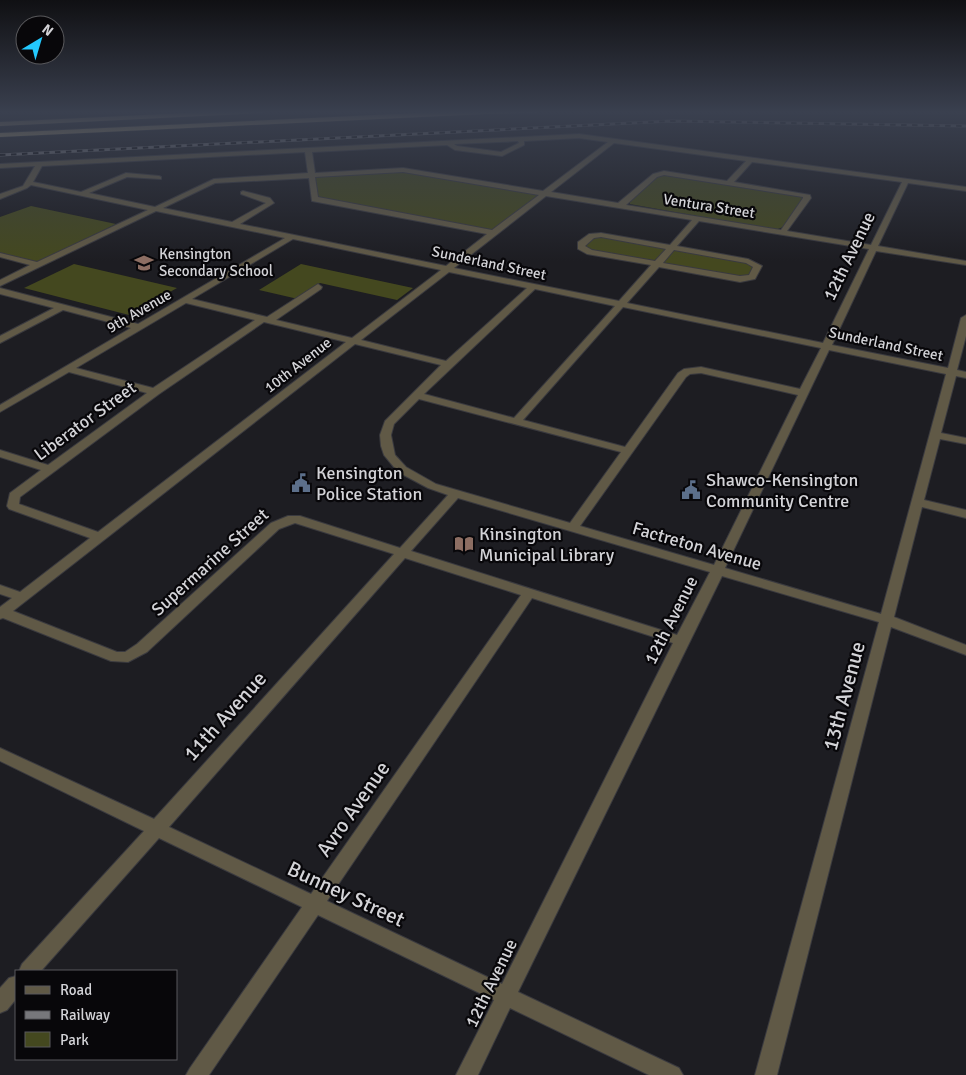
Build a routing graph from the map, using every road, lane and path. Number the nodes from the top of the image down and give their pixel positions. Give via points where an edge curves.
1 (91, 161) edge
2 (309, 161) edge
3 (586, 161) edge
4 (749, 161) edge
5 (766, 161) edge
6 (40, 164) junction
7 (0, 166) edge
8 (311, 175) junction
9 (159, 178) dead end
10 (906, 181) junction
11 (730, 182) junction
12 (29, 183) junction
13 (966, 189) edge
14 (243, 193) dead end
15 (545, 193) junction
16 (81, 194) junction
17 (0, 197) edge
18 (620, 205) junction
19 (154, 209) junction
20 (698, 218) junction
21 (233, 225) junction
22 (783, 232) junction
23 (494, 233) junction
24 (292, 237) junction
25 (874, 247) junction
26 (672, 248) junction
27 (0, 256) edge
28 (966, 263) edge
29 (38, 264) junction
30 (658, 264) junction
31 (447, 269) junction
32 (0, 283) edge
33 (534, 286) junction
34 (318, 287) dead end
35 (0, 291) edge
36 (184, 300) junction
37 (621, 304) junction
38 (62, 307) junction
39 (266, 320) junction
40 (965, 325) edge
41 (138, 327) junction
42 (0, 340) edge
43 (353, 341) junction
44 (826, 346) junction
45 (448, 364) junction
46 (68, 369) junction
47 (959, 373) edge
48 (155, 392) junction
49 (803, 393) junction
50 (416, 395) junction
51 (0, 409) edge
52 (516, 422) junction
53 (936, 434) junction
54 (966, 441) edge
55 (628, 451) junction
56 (0, 453) edge
57 (48, 469) junction
58 (456, 493) junction
59 (918, 502) junction
60 (966, 514) edge
61 (573, 527) junction
62 (100, 537) junction
63 (403, 552) junction
64 (718, 570) junction
65 (0, 589) edge
66 (529, 593) junction
67 (22, 597) junction
68 (1, 613) edge
69 (887, 620) junction
70 (681, 641) junction
71 (966, 650) edge
72 (0, 754) edge
73 (156, 829) junction
74 (314, 904) junction
75 (30, 970) edge
76 (15, 986) edge
77 (506, 996) junction
78 (0, 1003) edge
79 (196, 1075) edge
80 (467, 1075) edge
81 (672, 1075) edge
82 (766, 1075) edge

1 - 6 street
2 - 8 street
3 - 15 street, 10th Avenue
4 - 11 street
5 - 10 street
6 - 7 street
6 - 12 street
8 - 15 street, Ventura Street via 410,170
8 - 19 street, Ventura Street via 214,181
8 - 23 street via 314,197 318,200
9 - 16 street via 126,175
10 - 13 street
10 - 25 street, 12th Avenue
11 - 18 street via 659,174
11 - 22 street via 806,195
12 - 16 street, Sunderland Street
12 - 17 street
14 - 21 street via 270,203
15 - 18 street, Ventura Street
15 - 23 street, 10th Avenue
16 - 19 street, Sunderland Street
18 - 20 street, Ventura Street
19 - 21 street, Sunderland Street
19 - 29 street, Ventura Street
20 - 22 street, Ventura Street
20 - 26 street
21 - 24 street, Sunderland Street
22 - 25 street, Ventura Street
23 - 31 street, 10th Avenue
24 - 31 street, Sunderland Street
24 - 36 street, 9th Avenue
25 - 28 street, Ventura Street
25 - 44 street, 12th Avenue
26 - 30 street
26 - 30 street via 601,235 592,236 581,244 587,251
26 - 30 street via 748,261 758,269 752,276 740,279
27 - 29 street
29 - 32 street, Ventura Street
30 - 37 street
31 - 33 street, Sunderland Street
31 - 43 street, 10th Avenue
33 - 37 street, Sunderland Street
33 - 45 street, Factreton Avenue
34 - 39 street, Liberator Street
35 - 38 street
36 - 39 street
36 - 41 street, 9th Avenue
37 - 44 street, Sunderland Street
37 - 52 street
38 - 41 street
38 - 42 street
39 - 43 street
39 - 48 street, Liberator Street
40 - 47 street, 13th Avenue
41 - 46 street, 9th Avenue
43 - 45 street
43 - 62 street, 10th Avenue
44 - 47 street, Sunderland Street
44 - 49 street, 12th Avenue
45 - 50 street, Factreton Avenue
46 - 48 street
46 - 51 street, 9th Avenue
47 - 53 street, 13th Avenue
48 - 57 street, Liberator Street
49 - 55 street via 708,372 687,372
49 - 64 street, 12th Avenue
50 - 52 street
50 - 58 street, Factreton Avenue via 389,423 385,433 387,452 416,479
52 - 55 street
53 - 54 street
53 - 59 street, 13th Avenue
55 - 61 street
56 - 57 street
57 - 62 street, Liberator Street via 14,496 13,506
58 - 61 street, Factreton Avenue
58 - 63 street, 11th Avenue
59 - 60 street
59 - 69 street, 13th Avenue
61 - 64 street, Factreton Avenue
62 - 67 street, 10th Avenue
63 - 66 street, Supermarine Street
63 - 68 street, Supermarine Street via 300,520 283,521 142,648 120,659
63 - 73 street, 11th Avenue
64 - 69 street, Factreton Avenue
64 - 70 street, 12th Avenue
65 - 67 street
66 - 70 street, Supermarine Street
66 - 74 street, Avro Avenue
67 - 68 street, 10th Avenue
69 - 71 street, Factreton Avenue
69 - 82 street, 13th Avenue
70 - 77 street, 12th Avenue
72 - 73 street, Bunney Street
73 - 74 street, Bunney Street
73 - 75 street, 11th Avenue
74 - 77 street, Bunney Street
74 - 79 street, Avro Avenue
76 - 78 street
77 - 80 street, 12th Avenue
77 - 81 street, Bunney Street

